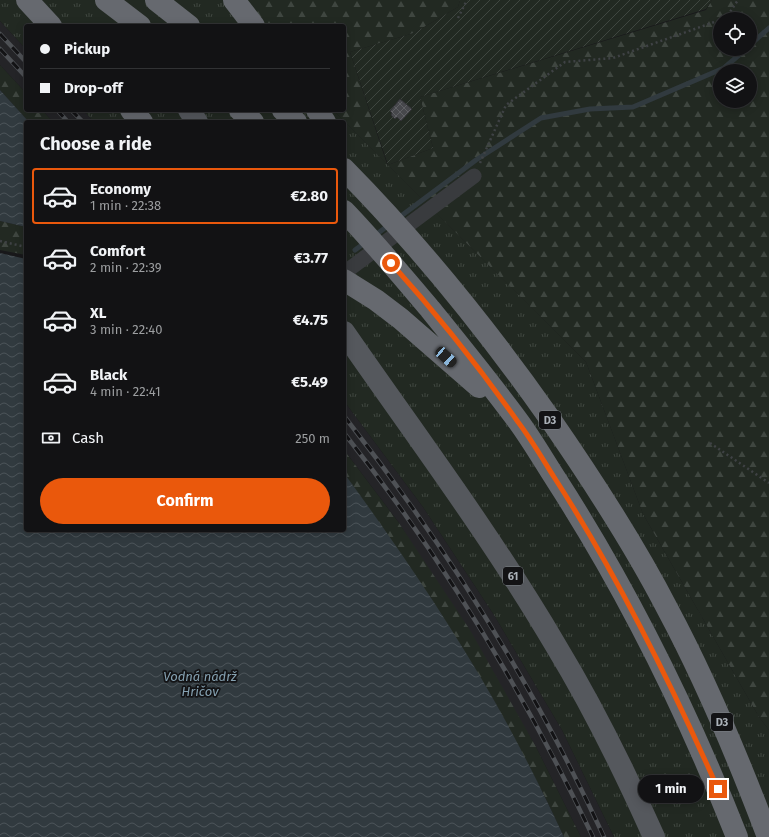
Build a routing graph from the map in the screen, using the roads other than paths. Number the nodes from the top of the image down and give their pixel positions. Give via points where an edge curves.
1 (27, 0) edge
2 (108, 0) edge
3 (156, 0) edge
4 (234, 0) edge
5 (49, 24) edge
6 (126, 24) edge
7 (138, 24) edge
8 (186, 24) edge
9 (252, 24) edge
10 (133, 112) edge
11 (242, 112) edge
12 (285, 112) edge
13 (140, 120) edge
14 (251, 120) edge
15 (294, 120) edge
16 (346, 171) edge
17 (474, 176) road end
18 (346, 213) edge
19 (346, 272) edge
20 (346, 281) edge
21 (346, 335) edge
22 (519, 422) junction
23 (654, 837) edge
24 (737, 837) edge
25 (768, 837) edge

1 - 5 highway
2 - 6 main road
2 - 7 highway
3 - 8 highway
4 - 9 highway
10 - 13 highway
11 - 14 highway
12 - 15 highway
16 - 25 highway, D3 via 377,202 463,302 511,364 576,456 636,551 669,610 712,699
17 - 19 street
18 - 22 highway, D3 via 400,273
20 - 22 highway via 401,319
21 - 23 main road, 61 via 488,538 557,646 602,728
22 - 24 highway, D3 via 577,513 640,625 684,712

